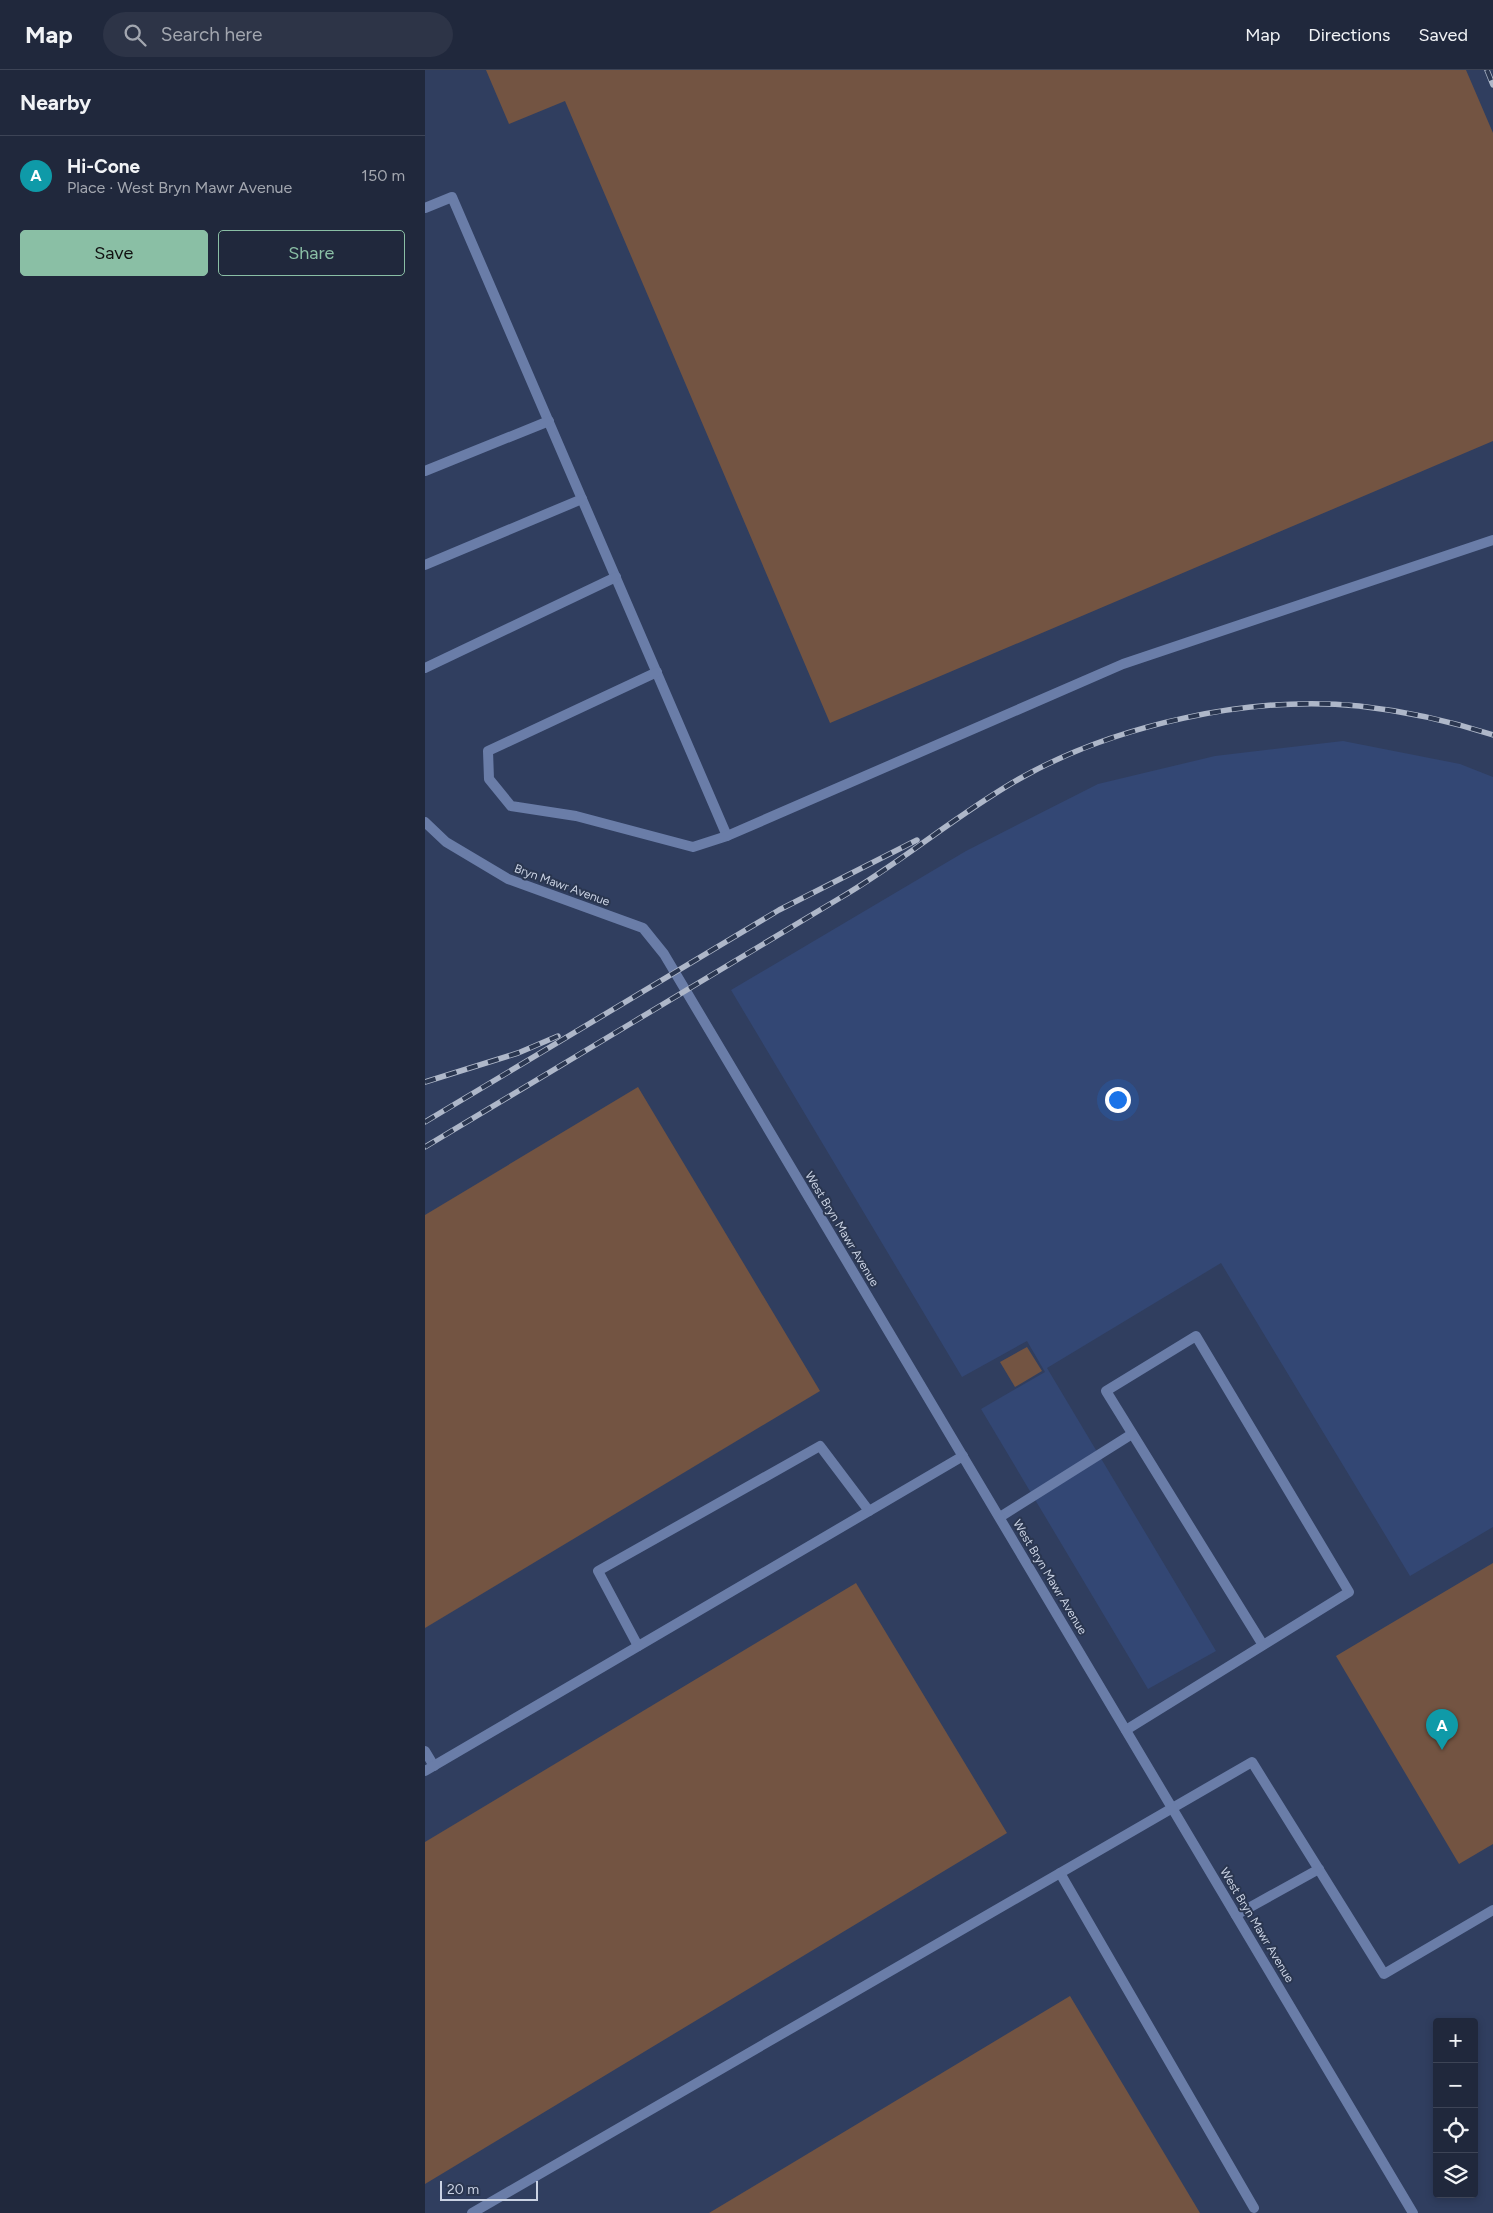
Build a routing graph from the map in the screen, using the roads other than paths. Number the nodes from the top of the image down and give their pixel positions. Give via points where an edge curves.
1 (425, 208) edge
2 (549, 421) junction
3 (425, 471) edge
4 (582, 499) junction
5 (1493, 540) edge
6 (425, 565) edge
7 (616, 578) junction
8 (425, 668) edge
9 (657, 672) junction
10 (425, 822) edge
11 (727, 836) junction
12 (664, 954) joint
13 (1132, 1434) junction
14 (963, 1456) junction
15 (869, 1511) junction
16 (999, 1517) junction
17 (1263, 1645) junction
18 (638, 1646) junction
19 (1126, 1730) junction
20 (425, 1751) edge
21 (429, 1769) edge
22 (1173, 1808) junction
23 (1319, 1869) junction
24 (1060, 1874) junction
25 (1493, 1910) edge
26 (1236, 1915) junction
27 (1254, 2208) dead end
28 (472, 2213) edge
29 (1413, 2213) edge

1 - 2 street via 452,197
2 - 3 street
2 - 4 street
4 - 6 street
4 - 7 street
5 - 11 street via 1123,664
7 - 8 street
7 - 9 street
9 - 11 street
9 - 11 street via 488,751 489,779 511,806 576,816 693,848
10 - 12 street, Bryn Mawr Avenue via 446,842 508,880 643,928
12 - 14 street, West Bryn Mawr Avenue
13 - 16 street
13 - 17 street
13 - 17 street via 1106,1391 1196,1336 1349,1592
14 - 15 street
14 - 16 street, West Bryn Mawr Avenue
15 - 18 street
15 - 18 street via 820,1446 598,1571
16 - 19 street, West Bryn Mawr Avenue
17 - 19 street
18 - 21 street
19 - 22 street, West Bryn Mawr Avenue
20 - 21 street
22 - 23 street via 1252,1762
22 - 24 street
22 - 26 street, West Bryn Mawr Avenue
23 - 25 street via 1384,1974
23 - 26 street
24 - 27 street
24 - 28 street
26 - 29 street, West Bryn Mawr Avenue

